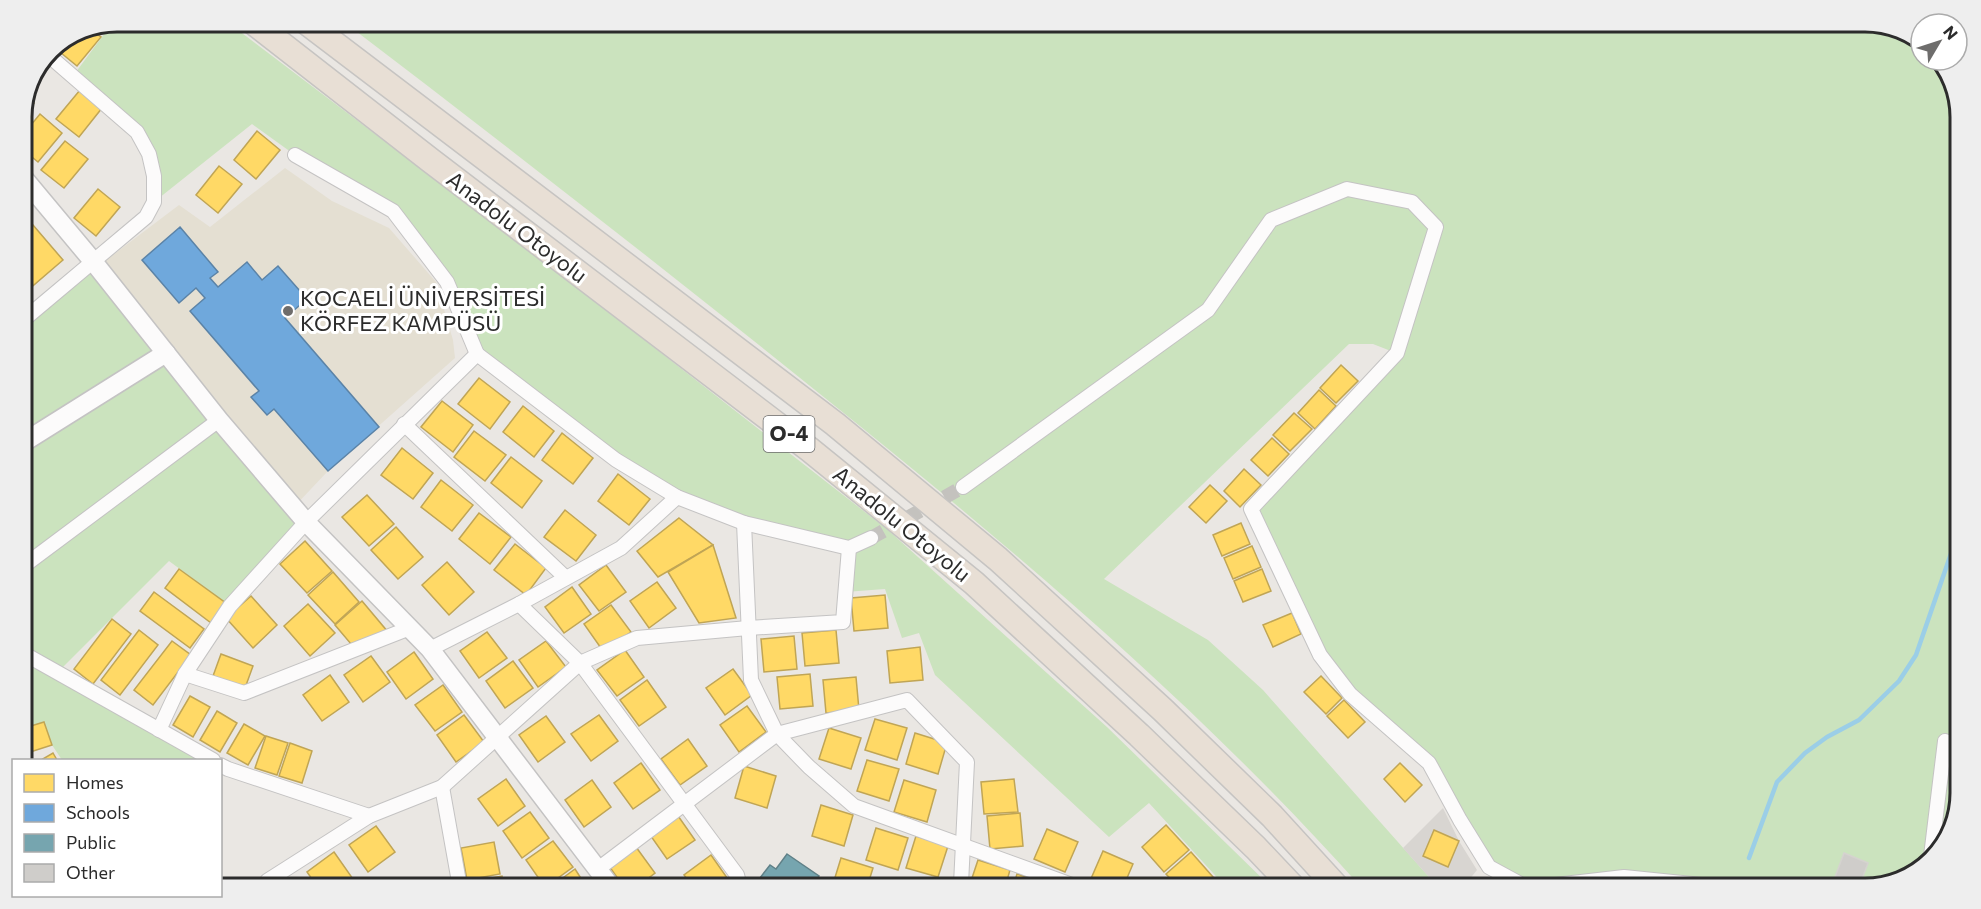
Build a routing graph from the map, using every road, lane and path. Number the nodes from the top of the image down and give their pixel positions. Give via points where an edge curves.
1 (266, 32) edge
2 (319, 32) edge
3 (54, 60) edge
4 (296, 154) dead end
5 (32, 188) edge
6 (92, 260) junction
7 (32, 312) edge
8 (166, 353) junction
9 (477, 354) junction
10 (219, 420) junction
11 (404, 424) junction
12 (32, 437) edge
13 (963, 487) tunnel mouth
14 (677, 497) junction
15 (306, 522) junction
16 (744, 523) junction
17 (871, 537) tunnel mouth
18 (849, 548) junction
19 (32, 560) edge
20 (566, 578) junction
21 (519, 604) junction
22 (411, 628) junction
23 (748, 628) junction
24 (430, 649) junction
25 (32, 658) edge
26 (580, 663) junction
27 (185, 674) junction
28 (159, 730) junction
29 (777, 734) junction
30 (498, 738) junction
31 (1945, 741) dead end
32 (211, 759) edge
33 (222, 766) edge
34 (442, 788) junction
35 (683, 803) junction
36 (369, 816) junction
37 (962, 844) junction
38 (1932, 844) edge
39 (603, 876) edge
40 (272, 878) edge
41 (458, 878) edge
42 (738, 878) edge
43 (961, 878) edge
44 (1053, 878) edge
45 (1284, 878) edge
46 (1329, 878) edge
47 (1509, 878) edge

1 - 45 highway, Anadolu Otoyolu / O-4 via 809,449 974,583 1139,735
2 - 46 highway, Anadolu Otoyolu / O-4 via 835,424 998,559 1163,710 1272,816
3 - 6 street via 137,132 149,154 154,176 154,202 146,217
4 - 9 street via 393,211 447,282
5 - 6 main road
6 - 7 street
6 - 8 main road
8 - 10 main road
8 - 12 main road
9 - 11 street
9 - 14 street via 616,460
10 - 15 main road
10 - 19 street
11 - 15 street
11 - 20 street
13 - 47 street via 1208,310 1271,220 1347,189 1412,202 1436,227 1396,353 1251,508 1320,655 1350,694 1429,763 1489,867
14 - 16 street
14 - 20 street via 621,548
15 - 22 main road
15 - 27 street via 230,606
16 - 18 street
16 - 23 street
17 - 18 street
18 - 23 street via 843,622
20 - 21 street
21 - 24 street
21 - 26 street
22 - 24 main road
22 - 27 street via 244,693
23 - 26 street via 637,638
23 - 29 street via 752,680
24 - 30 main road
25 - 28 street
26 - 30 street
26 - 35 street
27 - 28 street
28 - 32 street
29 - 35 street
29 - 37 street via 854,806
29 - 37 street via 907,700 968,762
30 - 34 street
30 - 39 main road
31 - 38 street
33 - 36 street
34 - 36 street
34 - 41 street
35 - 39 street
35 - 42 street
36 - 40 street
37 - 43 street
37 - 44 street

